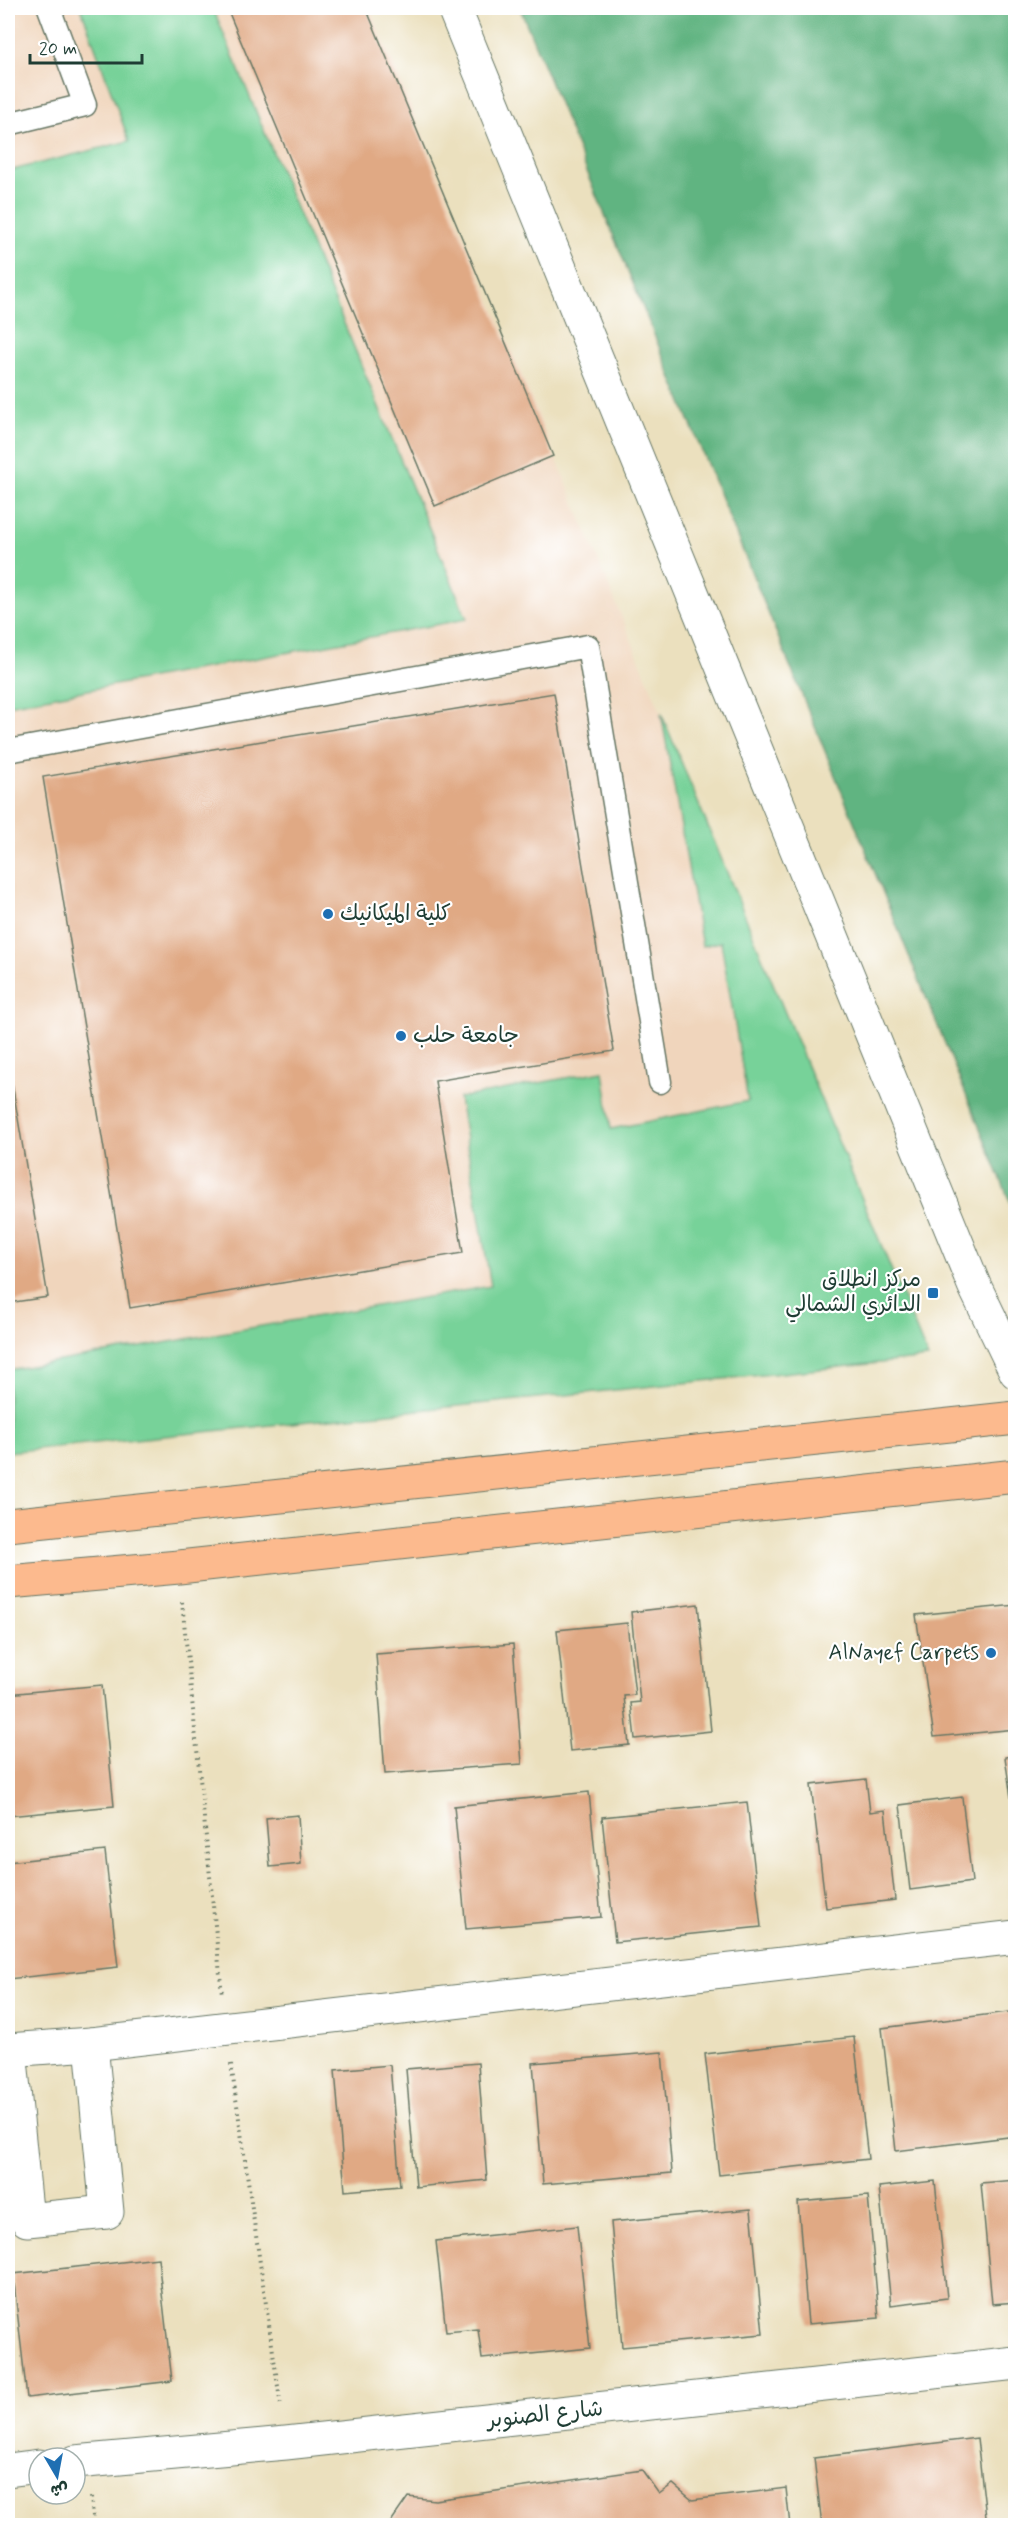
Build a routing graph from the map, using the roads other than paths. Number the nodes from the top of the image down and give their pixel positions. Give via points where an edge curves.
1 (49, 8) edge
2 (454, 8) edge
3 (8, 124) edge
4 (8, 751) edge
5 (660, 1082) dead end
6 (1016, 1372) edge
7 (1016, 1418) edge
8 (1016, 1476) edge
9 (8, 1525) edge
10 (8, 1582) edge
11 (1016, 1937) edge
12 (91, 2044) junction
13 (9, 2050) edge
14 (1016, 2363) edge
15 (87, 2461) edge
16 (27, 2468) edge
17 (8, 2470) edge

1 - 3 lane via 85,105
2 - 6 street via 974,1285
4 - 5 lane via 588,646
7 - 9 main road
8 - 10 main road
11 - 12 street
12 - 13 street
12 - 13 street via 107,2212 27,2220
14 - 15 street, شارع الصنوبر via 286,2443
16 - 17 street

